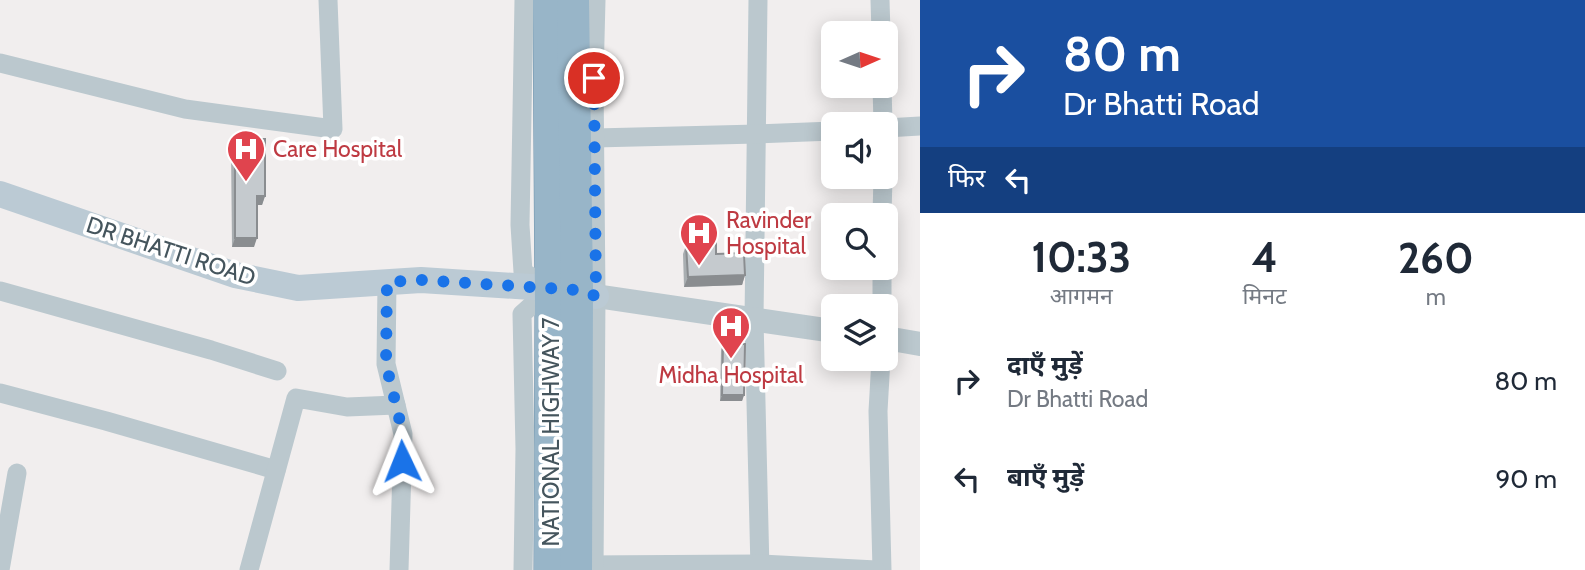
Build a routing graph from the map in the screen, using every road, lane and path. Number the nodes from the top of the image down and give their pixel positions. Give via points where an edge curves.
1 (328, 0) edge
2 (524, 0) edge
3 (549, 0) edge
4 (573, 0) edge
5 (596, 0) edge
6 (758, 0) edge
7 (880, 0) edge
8 (881, 21) edge
9 (0, 63) edge
10 (898, 126) edge
11 (920, 126) edge
12 (821, 132) edge
13 (757, 135) junction
14 (595, 138) junction
15 (0, 194) edge
16 (387, 282) junction
17 (575, 291) junction
18 (0, 292) edge
19 (754, 319) junction
20 (821, 329) edge
21 (898, 340) edge
22 (920, 344) edge
23 (277, 371) dead end
24 (880, 371) edge
25 (0, 394) edge
26 (396, 405) junction
27 (276, 470) junction
28 (17, 473) dead end
29 (760, 567) edge
30 (578, 568) edge
31 (0, 570) edge
32 (249, 570) edge
33 (399, 570) edge
34 (523, 570) edge
35 (876, 570) edge
36 (882, 570) edge

1 - 9 street via 333,129 185,109
2 - 17 street via 523,272
3 - 17 highway, NATIONAL HIGHWAY 7
4 - 17 highway
5 - 14 street
6 - 13 street
7 - 8 street
10 - 11 street
12 - 13 street
13 - 14 street
13 - 19 street
14 - 17 street
15 - 16 main road, DR BHATTI ROAD via 235,275 298,288
16 - 17 main road, DR BHATTI ROAD via 421,280
16 - 26 street via 386,364
17 - 19 street
17 - 30 highway
17 - 34 street via 522,314
18 - 23 street
19 - 20 street
19 - 29 street
21 - 22 street
24 - 36 street
25 - 27 street
26 - 27 street via 346,407 296,398
26 - 33 street via 403,434
27 - 32 street
28 - 31 street
29 - 30 street
29 - 35 street

